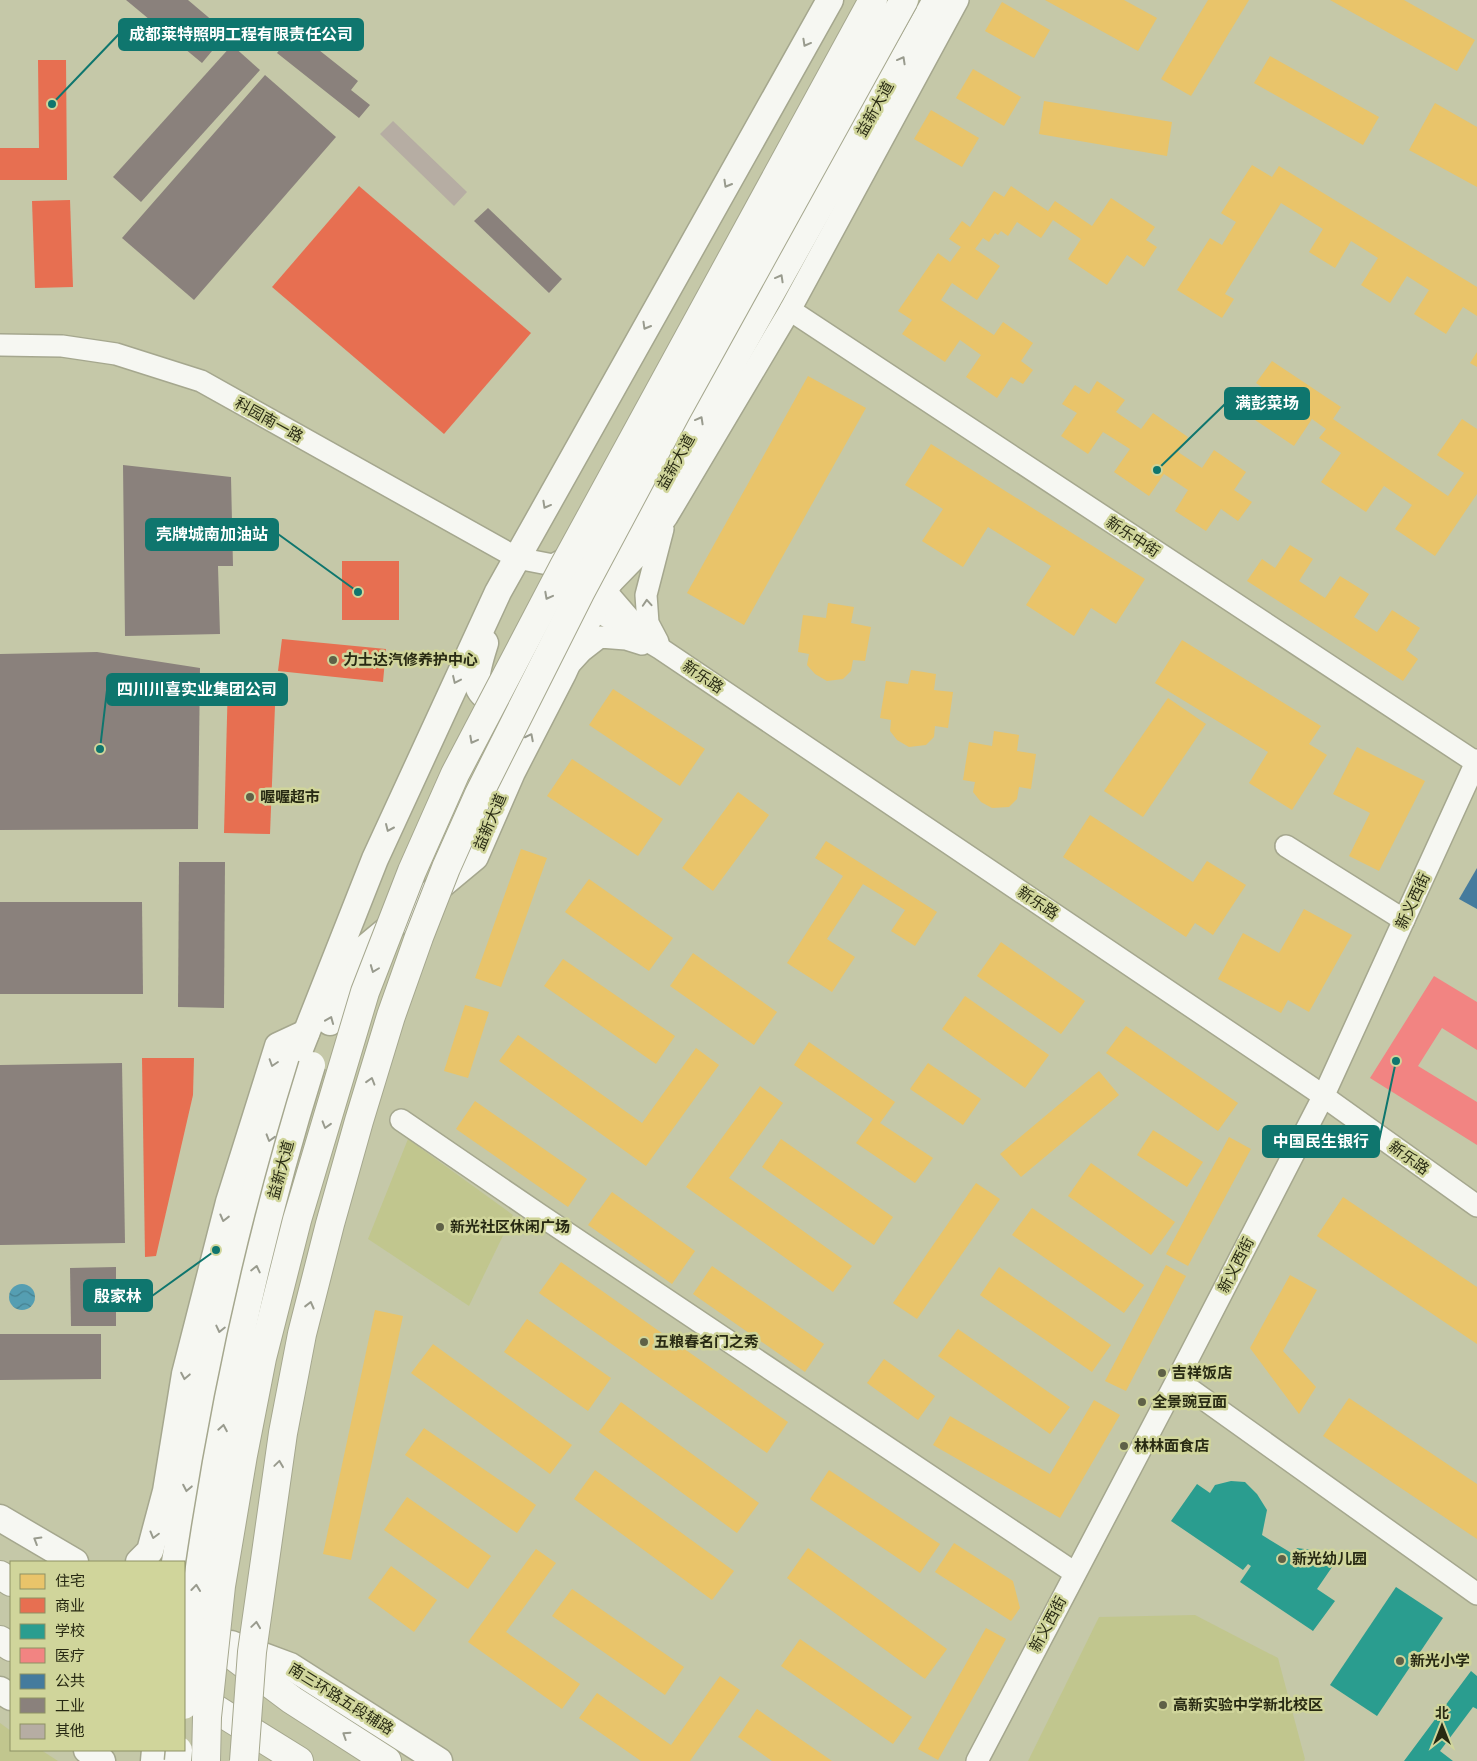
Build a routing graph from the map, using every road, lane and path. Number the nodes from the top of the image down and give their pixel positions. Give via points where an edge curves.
1 (830, 0) edge
2 (873, 0) edge
3 (890, 0) edge
4 (904, 0) edge
5 (936, 0) edge
6 (958, 0) edge
7 (790, 310) junction
8 (0, 345) edge
9 (609, 513) junction
10 (667, 517) junction
11 (517, 558) junction
12 (498, 592) junction
13 (594, 609) junction
14 (661, 648) junction
15 (563, 673) junction
16 (1477, 762) edge
17 (1286, 846) dead end
18 (1404, 920) junction
19 (306, 1033) junction
20 (304, 1062) junction
21 (1323, 1097) junction
22 (401, 1120) dead end
23 (1477, 1206) edge
24 (1178, 1380) junction
25 (0, 1518) edge
26 (73, 1561) edge
27 (140, 1561) edge
28 (175, 1561) edge
29 (1075, 1573) junction
30 (1477, 1594) edge
31 (194, 1629) edge
32 (185, 1691) edge
33 (185, 1697) edge
34 (88, 1751) edge
35 (179, 1751) edge
36 (102, 1761) edge
37 (194, 1761) edge
38 (206, 1761) edge
39 (244, 1761) edge
40 (299, 1761) edge
41 (387, 1761) edge
42 (439, 1761) edge
43 (977, 1761) edge

1 -> 11 main road, 益新大道
2 -> 38 highway, bridge via 564,566 455,774 372,973 297,1220 262,1358 221,1586 207,1716
3 - 9 street
39 -> 4 highway, bridge via 252,1652 283,1433 302,1334 359,1121 391,1016 420,937 479,794 580,593
13 -> 5 main road, 益新大道
6 - 7 street
7 - 10 street
7 - 16 street, 新乐中街
8 - 11 street, 科园南一路 via 62,346 116,354 201,381
9 - 11 street, 科园南一路 via 581,550 553,565
9 - 13 street via 595,555 589,589
10 - 13 street
14 -> 10 street via 648,623 646,595
11 - 12 main road, 益新大道
12 - 13 main road via 478,686 488,698 506,703 523,698 550,672
12 -> 19 main road, 益新大道 via 374,859
13 - 14 street, 新乐路
13 - 15 main road, 益新大道
14 - 15 street via 626,639 600,637 582,651
14 - 21 street, 新乐路
20 -> 15 main road, 益新大道 via 357,955 475,857 512,772
16 - 18 street, 新义西街
17 - 18 street
18 - 21 street, 新义西街
19 - 20 main road, 益新大道
19 -> 27 main road via 278,1046 231,1193 185,1374 166,1491 150,1551
20 -> 28 main road, 益新大道 via 260,1172 232,1279 206,1392
33 -> 20 main road, 益新大道, bridge via 198,1575 227,1400
21 - 23 street, 新乐路
21 - 24 street, 新义西街
22 - 29 street
24 - 29 street, 新义西街
24 - 30 street
26 -> 25 main road
29 - 43 street, 新义西街
41 -> 31 highway via 292,1700
31 - 42 main road, 南三环路五段辅路 via 290,1666
32 - 40 highway
34 - 36 main road
35 - 37 highway

